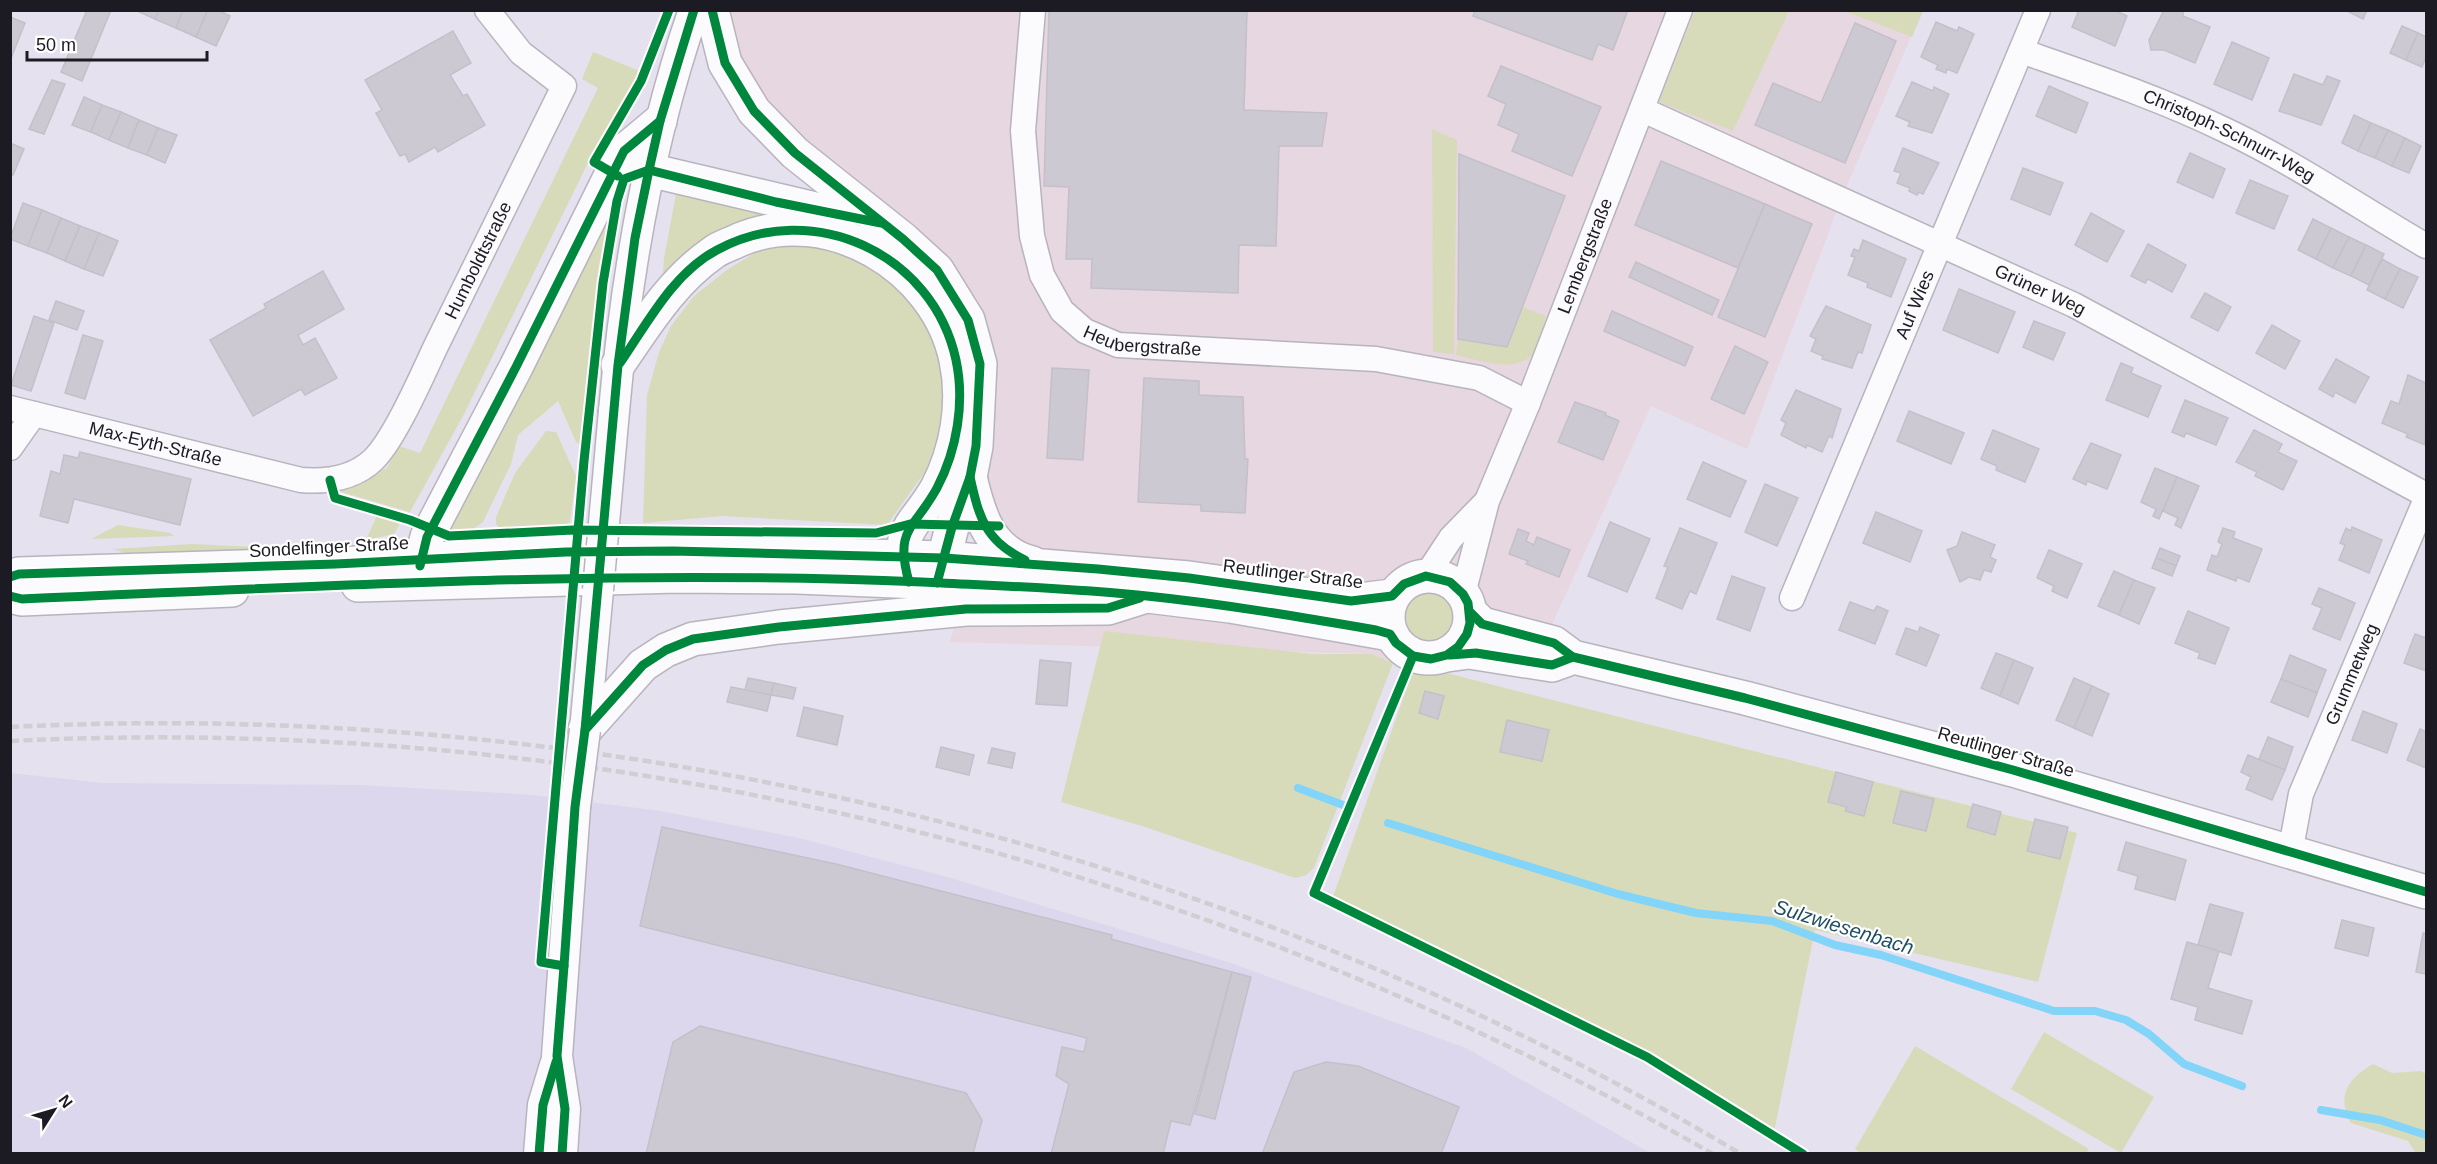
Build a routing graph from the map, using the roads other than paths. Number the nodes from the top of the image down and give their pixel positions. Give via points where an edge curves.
1 (488, 10) edge
2 (694, 10) edge
3 (712, 10) edge
4 (1033, 10) edge
5 (1680, 10) edge
6 (2038, 10) edge
7 (2021, 51) junction
8 (1643, 110) junction
9 (660, 121) junction
10 (649, 170) junction
11 (881, 223) junction
12 (1940, 243) junction
13 (2427, 246) edge
14 (618, 365) junction
15 (1528, 403) junction
16 (10, 408) edge
17 (34, 414) junction
18 (10, 448) edge
19 (970, 477) junction
20 (301, 480) joint
21 (2427, 497) edge
22 (1487, 501) junction
23 (1045, 566) junction
24 (923, 570) junction
25 (420, 571) junction
26 (1426, 576) junction
27 (10, 577) edge
28 (1189, 578) joint
29 (10, 596) edge
30 (1146, 596) junction
31 (1392, 596) junction
32 (1792, 598) dead end
33 (1466, 603) junction
34 (1390, 634) junction
35 (1447, 655) junction
36 (1573, 657) junction
37 (585, 730) junction
38 (2290, 853) junction
39 (2427, 892) edge
40 (545, 1145) edge
41 (578, 1154) edge

1 - 20 street, Humboldtstraße via 521,53 564,86 388,439 373,460 349,474 330,480
2 - 9 street
3 - 11 main road via 725,63 754,111 795,153
4 - 15 street, Heubergstraße via 1023,131 1032,236 1047,284 1062,311 1085,331 1118,345 1376,359 1479,378
5 - 8 street, Lembergstraße
6 - 7 street, Auf Wies
7 - 12 street, Auf Wies
7 - 13 street, Christoph-Schnurr-Weg via 2130,89 2225,130 2277,156
8 - 12 street, Grüner Weg
8 - 15 street, Lembergstraße
9 - 10 street
9 - 25 main road via 624,151 427,537
10 - 11 main road
10 - 14 street
11 - 19 main road via 938,270 974,335 980,388
12 - 21 street, Grüner Weg via 2074,305
12 - 32 street, Auf Wies
14 - 24 main road via 677,282 715,250 752,235 784,229 816,230 852,238 881,254 923,291 943,321 956,360 958,423 949,461 905,536
14 - 37 street, bridge
15 - 22 street, Lembergstraße
16 - 17 street, Max-Eyth-Straße
17 - 18 street
17 - 20 street, Max-Eyth-Straße
19 - 23 main road via 984,526 996,542 1007,552
19 - 24 main road via 951,527
21 - 38 street, Grummetweg via 2301,794
22 - 26 street, Lembergstraße via 1451,538
22 - 33 street, Lembergstraße
23 - 24 main road, Sondelfinger Straße
23 - 28 main road, Sondelfinger Straße
24 - 25 main road, Sondelfinger Straße via 673,551 566,552
24 - 30 main road, Sondelfinger Straße
25 - 27 main road, Sondelfinger Straße
25 - 29 main road, Sondelfinger Straße via 22,599
26 - 31 main road via 1404,584
26 - 33 main road via 1450,582
28 - 31 main road, Reutlinger Straße via 1351,602
30 - 34 main road, Sondelfinger Straße via 1230,606
30 - 37 main road via 1108,608 966,609 693,639 643,665
31 - 34 main road via 1388,614
33 - 35 main road via 1470,624 1463,641
33 - 36 main road, Reutlinger Straße via 1482,624 1554,643
34 - 35 main road via 1413,656 1431,659
35 - 36 main road, Reutlinger Straße via 1476,653 1552,665
36 - 38 main road, Reutlinger Straße via 1745,698 2013,770
37 - 40 street, bridge via 575,807 557,1056 543,1105
38 - 39 main road, Reutlinger Straße
40 - 41 street

